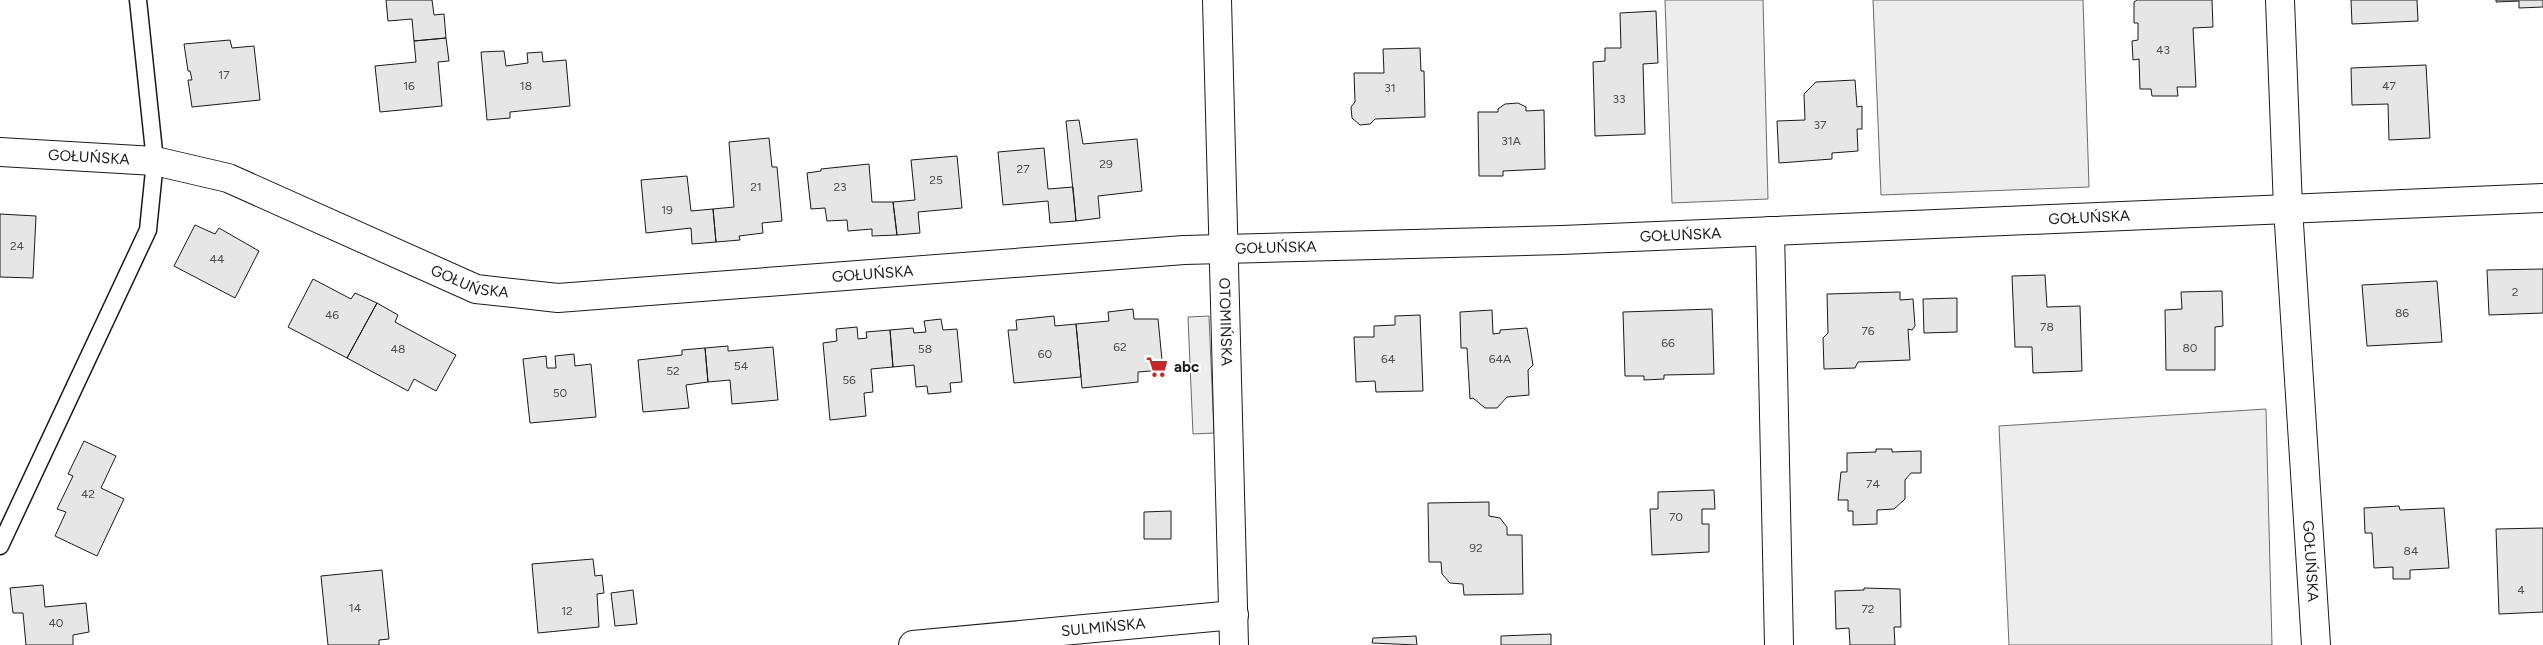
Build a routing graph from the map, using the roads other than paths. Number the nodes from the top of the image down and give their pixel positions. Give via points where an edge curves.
1 (138, 0) edge
2 (1216, 0) edge
3 (2280, 0) edge
4 (0, 152) edge
5 (154, 161) junction
6 (2543, 198) edge
7 (2288, 208) junction
8 (1770, 231) junction
9 (1224, 251) junction
10 (0, 546) edge
11 (1234, 615) junction
12 (913, 645) edge
13 (1234, 645) edge
14 (1779, 645) edge
15 (2316, 645) edge

1 - 5 lane
2 - 9 street, OTOMIŃSKA
3 - 7 street, GOŁUŃSKA
4 - 5 street, GOŁUŃSKA
5 - 9 street, GOŁUŃSKA via 228,178 476,289 558,298 1184,250
5 - 10 lane via 148,230
6 - 7 street, GOŁUŃSKA
7 - 8 street, GOŁUŃSKA
7 - 15 street, GOŁUŃSKA
8 - 9 street, GOŁUŃSKA
8 - 14 street
9 - 11 street, OTOMIŃSKA
11 - 12 street, SULMIŃSKA
11 - 13 street, OTOMIŃSKA

